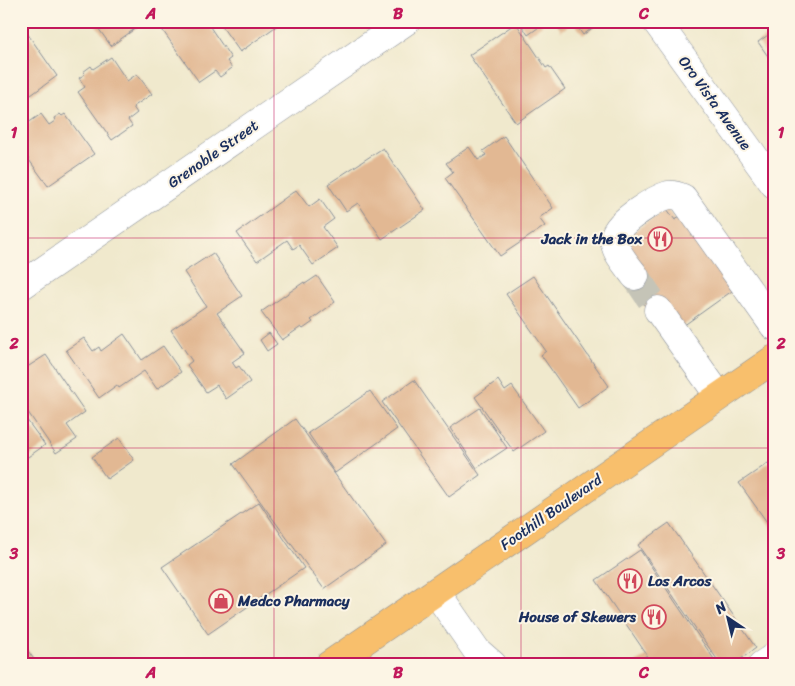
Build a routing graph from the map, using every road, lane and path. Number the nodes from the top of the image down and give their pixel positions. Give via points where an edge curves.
1 (406, 21) edge
2 (656, 21) edge
3 (774, 184) edge
4 (635, 276) tunnel mouth
5 (21, 286) edge
6 (658, 310) tunnel mouth
7 (774, 326) edge
8 (774, 359) edge
9 (719, 396) junction
10 (436, 592) junction
11 (774, 657) edge
12 (329, 665) edge
13 (492, 665) edge
14 (762, 665) edge

1 - 5 street, Grenoble Street
2 - 3 street, Oro Vista Avenue
4 - 7 street via 617,250 614,235 619,226 632,216 669,195 676,195 683,198
6 - 9 street
8 - 9 main road, Foothill Boulevard
9 - 10 main road, Foothill Boulevard
10 - 12 main road, Foothill Boulevard
10 - 13 street via 477,651
11 - 14 street

